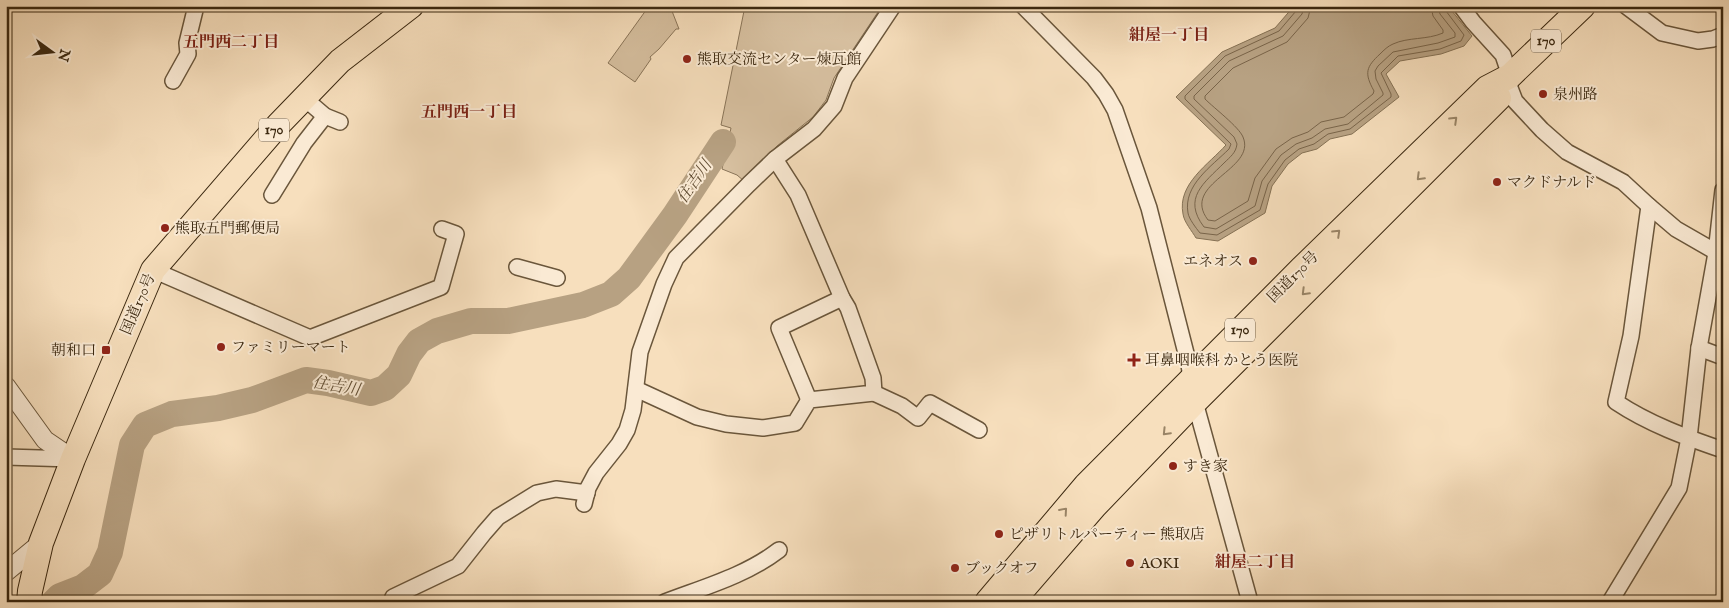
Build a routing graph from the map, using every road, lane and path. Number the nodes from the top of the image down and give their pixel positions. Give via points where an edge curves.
1 (196, 6) edge
2 (411, 6) edge
3 (893, 6) edge
4 (1023, 6) edge
5 (1461, 6) edge
6 (1583, 6) edge
7 (1626, 6) edge
8 (1723, 35) edge
9 (1510, 76) junction
10 (174, 81) dead end
11 (304, 98) junction
12 (325, 116) junction
13 (340, 122) dead end
14 (775, 159) junction
15 (1723, 190) edge
16 (272, 195) dead end
17 (1649, 206) junction
18 (442, 229) dead end
19 (1719, 254) edge
20 (517, 267) dead end
21 (153, 270) junction
22 (557, 278) dead end
23 (842, 298) junction
24 (1699, 348) junction
25 (1723, 357) edge
26 (1191, 378) junction
27 (6, 386) edge
28 (636, 389) junction
29 (874, 393) junction
30 (809, 400) junction
31 (1195, 402) junction
32 (978, 430) dead end
33 (1689, 438) junction
34 (1723, 450) edge
35 (6, 457) edge
36 (73, 459) junction
37 (41, 543) junction
38 (779, 550) dead end
39 (6, 572) edge
40 (30, 596) edge
41 (393, 597) dead end
42 (665, 602) edge
43 (987, 602) edge
44 (1012, 602) edge
45 (1250, 602) edge
46 (1610, 602) edge

1 - 10 street via 187,43 188,54
2 - 11 highway, 国道170号 / 170 via 340,61
3 - 14 street via 845,78 834,106 814,129
4 - 26 street via 1094,78 1115,110 1148,208
5 - 9 street via 1503,55
6 - 9 highway, 国道170号 / 170
7 - 8 street via 1662,33 1698,41
9 - 17 street via 1515,101 1542,130 1567,152 1623,182
26 -> 9 highway, 国道170号 / 170 via 1487,88
9 -> 31 highway, 国道170号 / 170 via 1498,100
11 - 12 street
11 - 21 highway, 国道170号 / 170
12 - 13 street
12 - 16 street
14 - 23 street via 798,195
14 - 28 street via 676,258 640,352
15 - 19 street
17 - 19 street via 1676,229
17 - 33 street via 1632,336 1616,402 1637,416
18 - 21 street via 456,234 441,286 310,338
19 - 24 street
20 - 22 street
21 - 36 highway, 国道170号 / 170
23 - 29 street via 873,378
23 - 30 street via 779,328
24 - 25 street
24 - 33 street
26 - 31 street
43 -> 26 highway, 国道170号 / 170 via 1086,485
27 - 36 street via 45,440
28 - 30 street via 697,417 763,428 795,423
28 - 41 street via 627,430 596,473 585,498 556,489 537,493 498,517 458,566
29 - 30 street
29 - 32 street via 902,406 918,418 930,403
31 -> 44 highway, 国道170号 / 170 via 1095,506
31 - 45 street
33 - 34 street
33 - 46 street via 1680,488
35 - 36 street
36 - 37 highway, 国道170号 / 170
37 - 39 street
37 - 40 highway, 国道170号 / 170
38 - 42 street via 742,573

